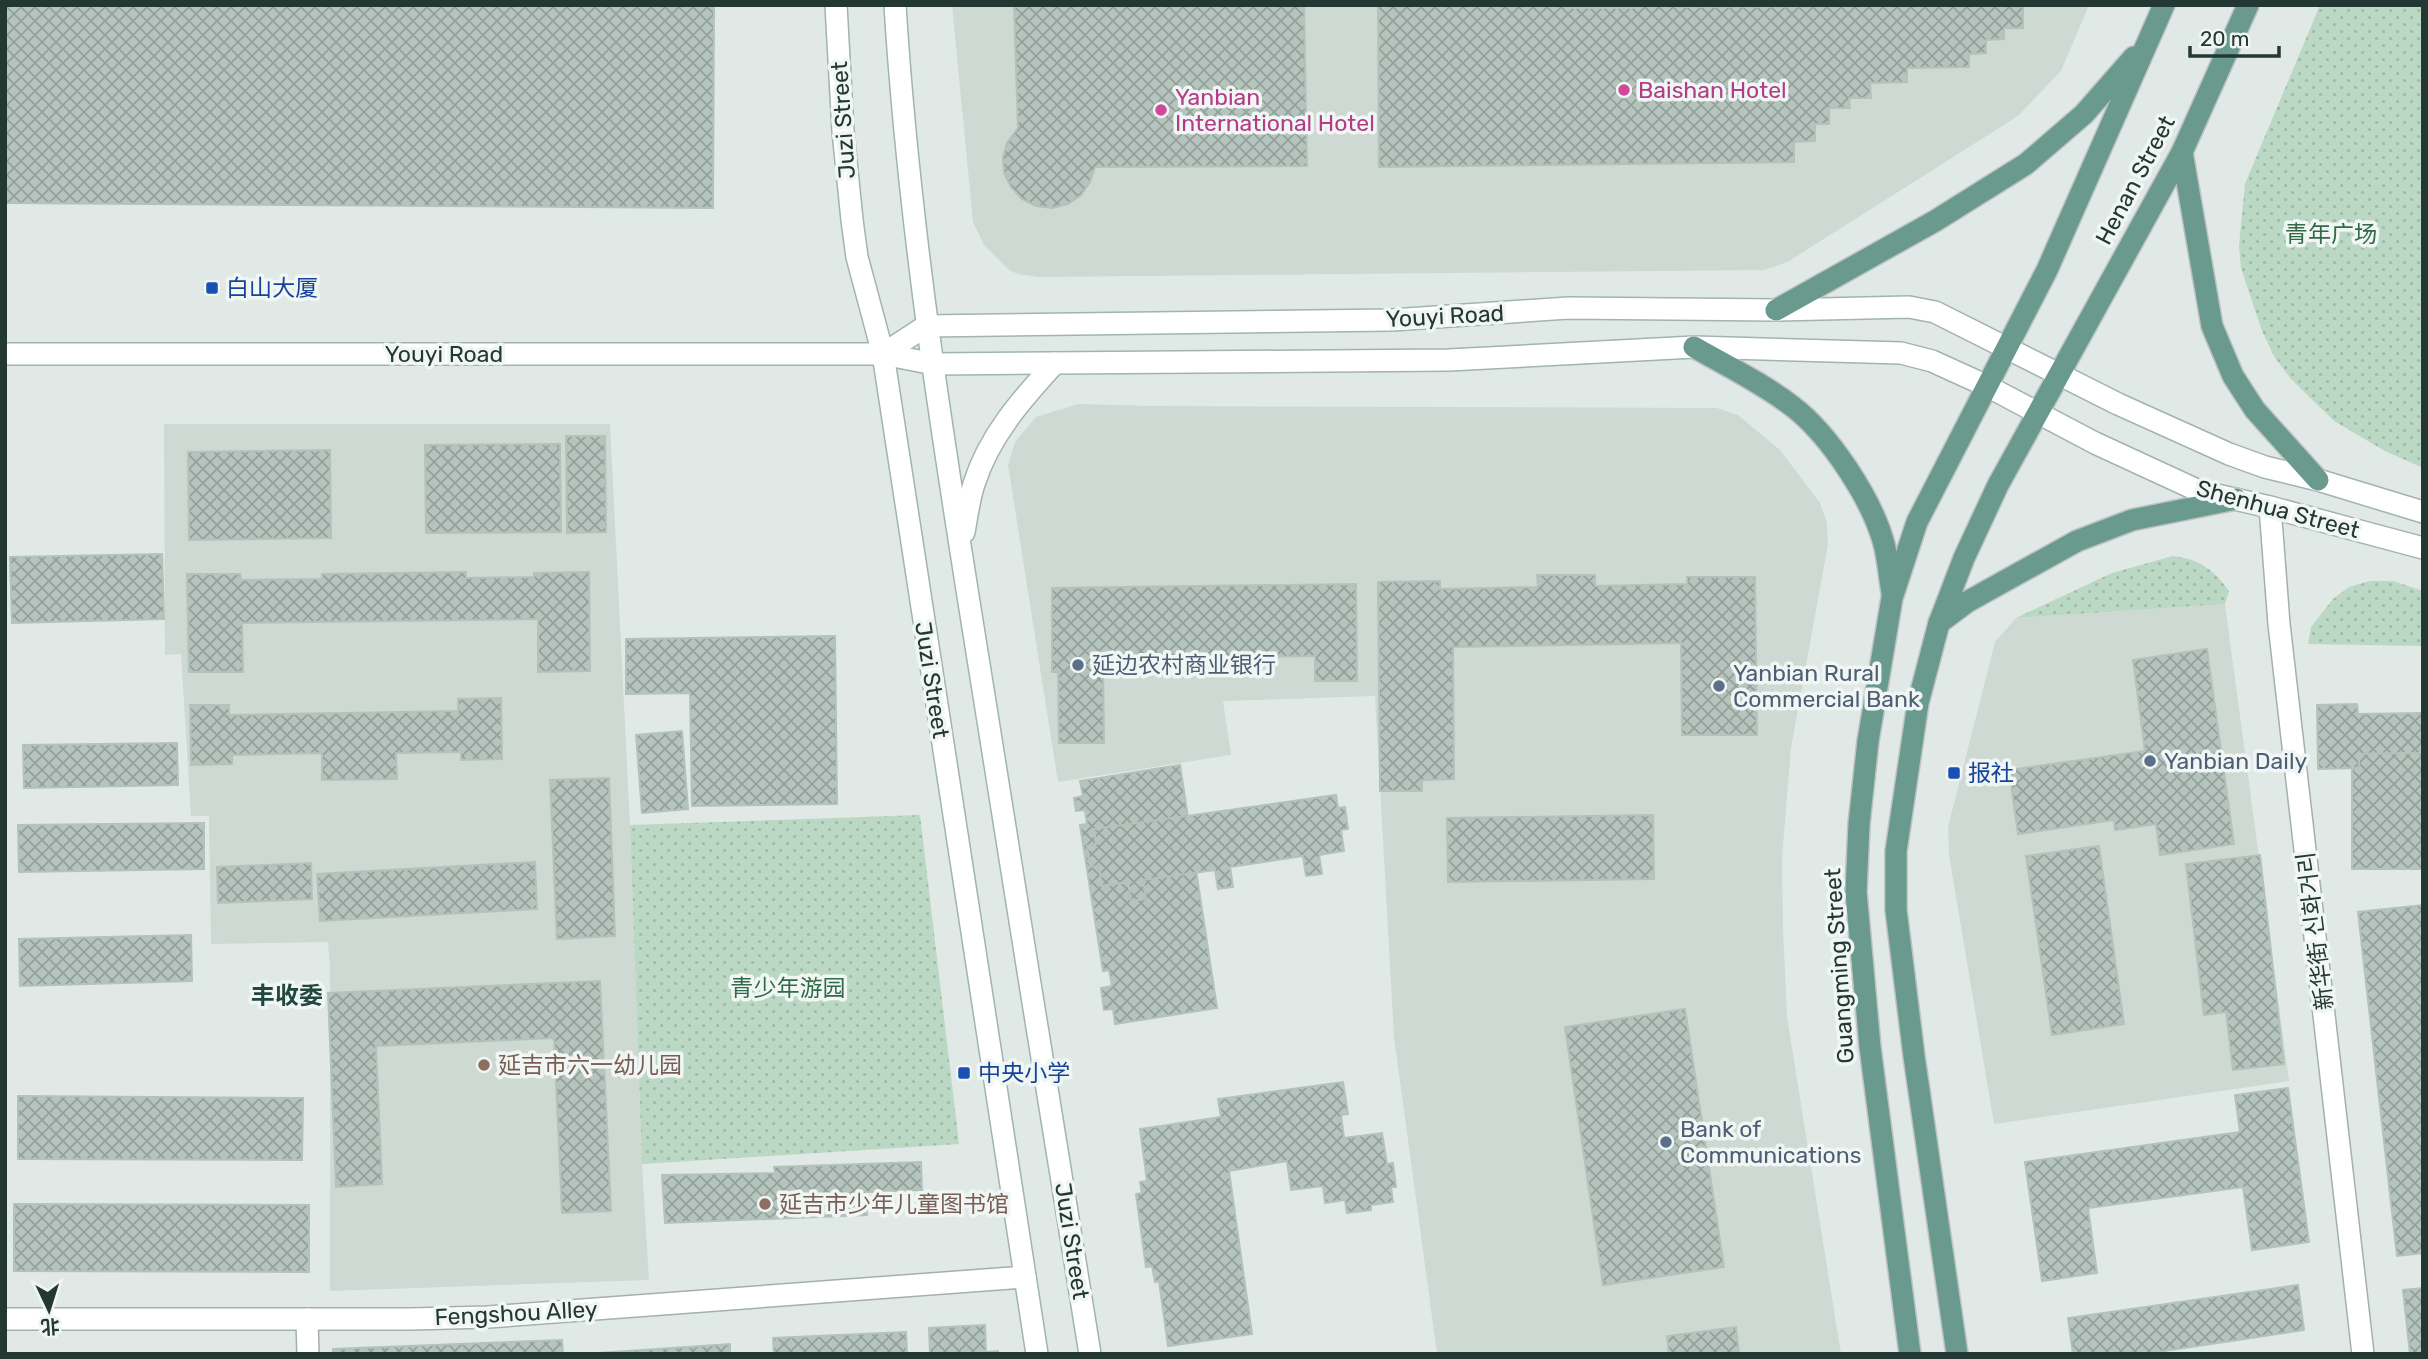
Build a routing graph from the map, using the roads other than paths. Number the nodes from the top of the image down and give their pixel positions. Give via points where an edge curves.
1 (836, 5) edge
2 (895, 5) edge
3 (2164, 5) edge
4 (2248, 5) edge
5 (2149, 40) junction
6 (2182, 152) junction
7 (1776, 310) junction
8 (926, 326) junction
9 (1694, 347) junction
10 (2007, 348) junction
11 (5, 354) edge
12 (883, 354) junction
13 (1055, 363) junction
14 (934, 364) junction
15 (2060, 374) junction
16 (1987, 386) junction
17 (2038, 414) junction
18 (2318, 480) junction
19 (2236, 499) junction
20 (2270, 507) junction
21 (2423, 513) edge
22 (2423, 548) edge
23 (961, 551) junction
24 (1892, 598) junction
25 (1939, 623) junction
26 (1025, 1277) junction
27 (5, 1319) edge
28 (307, 1319) junction
29 (308, 1354) edge
30 (1037, 1354) edge
31 (1090, 1354) edge
32 (1910, 1354) edge
33 (1957, 1354) edge
34 (2363, 1354) edge

1 - 12 main road, Juzi Street via 852,220
2 - 8 main road, Juzi Street
3 - 5 main road, Henan Street
4 - 6 main road, Henan Street
5 - 7 main road via 2084,114 2026,164
5 - 10 main road, Henan Street via 2047,270
6 - 15 main road, Henan Street
6 - 18 main road via 2212,326 2233,376 2255,410
7 - 8 main road, Youyi Road via 1568,309 1392,320
7 - 10 main road, Youyi Road via 1909,307 1935,312
8 - 12 main road
8 - 14 main road, Juzi Street
9 - 13 main road, Youyi Road via 1449,360
9 - 16 main road, Youyi Road via 1901,353 1932,361
9 - 24 main road via 1793,406 1819,432 1860,488 1875,519
10 - 15 main road, Shenhua Street
10 - 16 main road, Guangming Street
11 - 12 main road, Youyi Road
12 - 14 main road, Youyi Road
12 - 26 main road, Juzi Street
13 - 14 main road, Youyi Road
13 - 23 main road via 1014,409 982,462
14 - 23 main road, Juzi Street
15 - 17 main road
15 - 18 main road, Shenhua Street via 2229,454
16 - 17 main road, Shenhua Street
16 - 24 main road, Guangming Street via 1917,522
17 - 19 main road, Shenhua Street via 2199,491
17 - 25 main road via 1986,509
18 - 21 main road, Shenhua Street
19 - 20 main road, Shenhua Street
19 - 25 main road via 2132,520 2077,541 1967,602
20 - 22 main road, Shenhua Street
20 - 34 main road, 新华街 신화거리 via 2279,624
23 - 31 main road, Juzi Street
24 - 32 main road, Guangming Street via 1868,741 1856,892 1870,1047
25 - 33 main road via 1918,702 1905,783 1896,851 1896,910
26 - 28 main road, Fengshou Alley via 488,1317
26 - 30 main road, Juzi Street
27 - 28 main road, Fengshou Alley
28 - 29 main road

